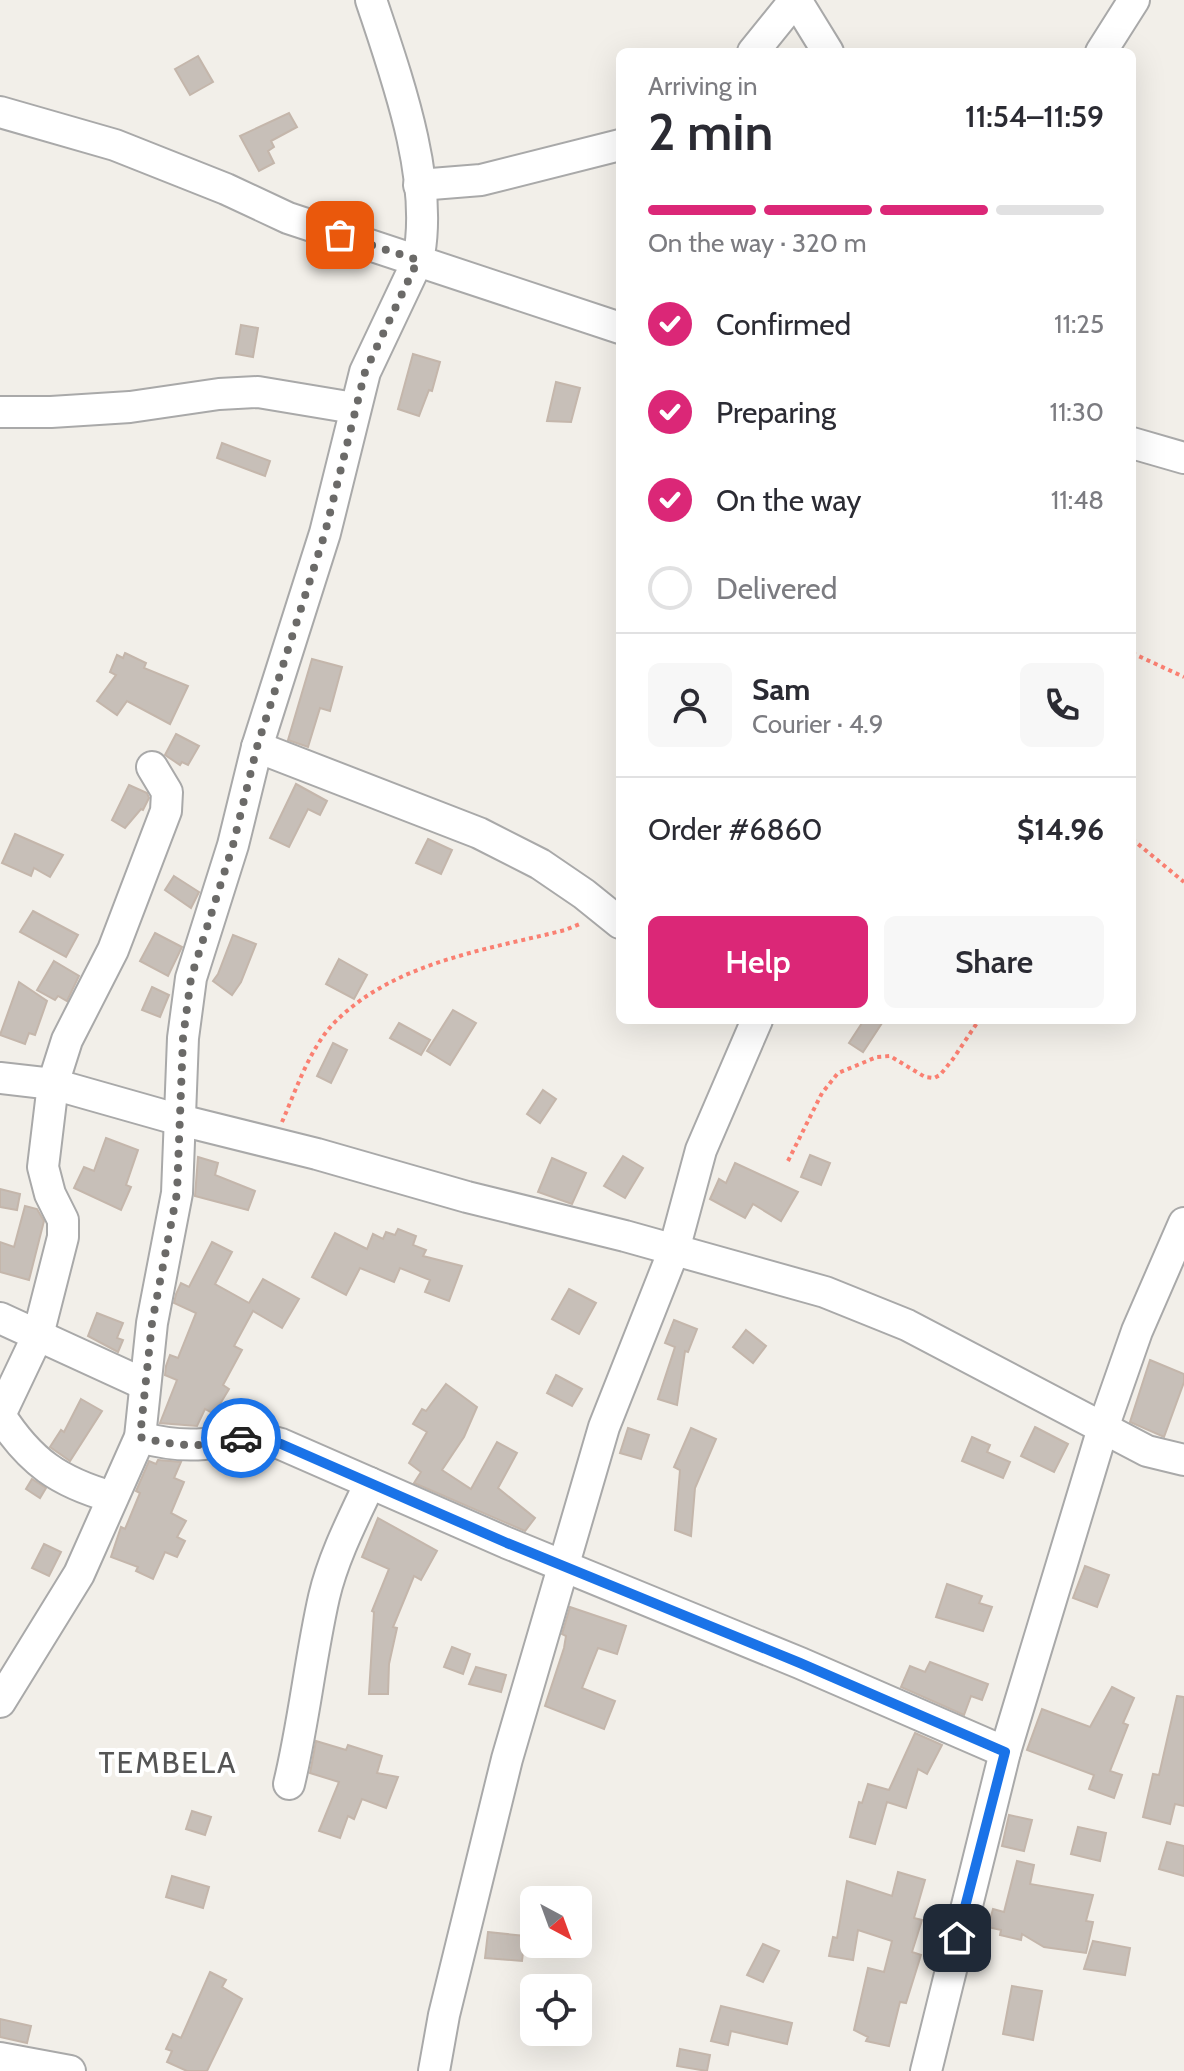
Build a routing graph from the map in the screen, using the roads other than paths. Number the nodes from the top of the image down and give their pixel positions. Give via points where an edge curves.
1 (371, 0) edge
2 (795, 0) edge
3 (1134, 0) edge
4 (756, 48) edge
5 (825, 48) edge
6 (1104, 48) edge
7 (0, 112) edge
8 (616, 146) edge
9 (419, 185) junction
10 (418, 260) junction
11 (616, 327) edge
12 (354, 408) junction
13 (0, 412) edge
14 (1136, 444) edge
15 (1184, 458) edge
16 (257, 747) junction
17 (152, 767) dead end
18 (613, 918) edge
19 (755, 1024) edge
20 (0, 1078) edge
21 (53, 1084) junction
22 (180, 1120) junction
23 (1184, 1223) edge
24 (674, 1250) junction
25 (0, 1318) edge
26 (38, 1335) junction
27 (144, 1384) junction
28 (0, 1415) edge
29 (1103, 1428) junction
30 (140, 1437) junction
31 (1184, 1460) edge
32 (370, 1483) junction
33 (112, 1497) junction
34 (562, 1566) junction
35 (0, 1702) edge
36 (1005, 1752) junction
37 (289, 1784) dead end
38 (0, 2058) edge
39 (70, 2071) edge
40 (434, 2071) edge
41 (926, 2071) edge

1 - 9 street via 408,120
2 - 4 street
2 - 5 street
3 - 6 street
7 - 10 street via 115,145 288,218
8 - 9 street via 481,180
9 - 10 street
10 - 11 street
10 - 12 street via 375,349
12 - 13 street via 258,392 130,407
12 - 16 street via 325,533
14 - 15 street
16 - 18 street via 479,833 540,864
16 - 22 street via 191,978
17 - 21 street via 167,792 166,811 113,950 67,1040
19 - 24 street via 701,1150
20 - 21 street
21 - 22 street
21 - 26 street via 43,1167 63,1220 63,1237
22 - 24 street
22 - 27 street via 177,1193
23 - 29 street via 1137,1331
24 - 29 street via 870,1309
24 - 34 street via 604,1427
25 - 26 street
26 - 27 street
26 - 28 street
27 - 30 street
28 - 33 street via 21,1446 48,1470
29 - 31 street via 1147,1451
29 - 36 street
30 - 32 street via 186,1445 261,1438
30 - 33 street
32 - 34 street
32 - 37 street via 325,1594
33 - 35 street via 79,1574
34 - 36 street
34 - 40 street via 507,1759
36 - 41 street
38 - 39 street

